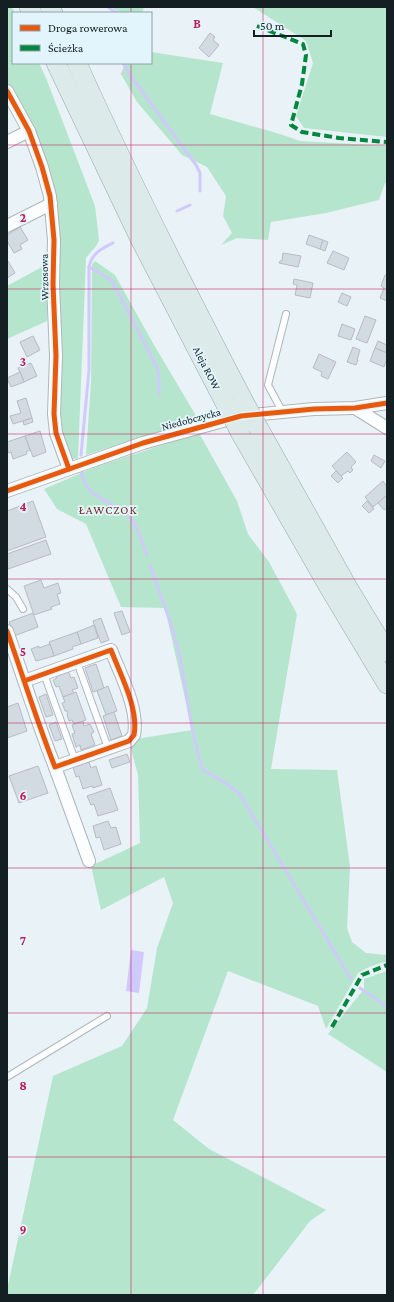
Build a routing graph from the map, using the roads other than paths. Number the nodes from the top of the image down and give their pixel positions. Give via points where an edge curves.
1 (56, 64) edge
2 (77, 64) edge
3 (7, 91) edge
4 (29, 131) junction
5 (7, 142) edge
6 (51, 204) junction
7 (7, 226) edge
8 (286, 314) dead end
9 (387, 391) edge
10 (234, 401) junction
11 (384, 403) edge
12 (355, 408) junction
13 (282, 411) junction
14 (387, 428) edge
15 (70, 469) junction
16 (7, 491) edge
17 (7, 589) edge
18 (23, 608) dead end
19 (7, 631) edge
20 (387, 652) edge
21 (77, 662) junction
22 (44, 674) junction
23 (24, 681) junction
24 (387, 684) edge
25 (108, 748) junction
26 (75, 760) junction
27 (55, 767) junction
28 (89, 861) dead end
29 (107, 1016) dead end
30 (7, 1077) edge

1 - 10 main road, Aleja ROW via 136,230
2 - 10 main road, Aleja ROW via 181,282
3 - 4 street, Wrzosowa
4 - 5 street
4 - 6 street, Wrzosowa via 46,178
6 - 7 street
6 - 15 street, Wrzosowa via 54,240 55,420 58,440
8 - 13 lane via 268,385
9 - 11 street
10 - 20 main road, Aleja ROW, bridge via 259,429
10 - 24 main road, Aleja ROW, bridge via 240,432
11 - 12 street, Niedobczycka
12 - 13 street, Niedobczycka
12 - 14 street
13 - 15 street, Niedobczycka via 241,416 143,443
15 - 16 street, Niedobczycka
17 - 18 lane
19 - 23 street
21 - 22 street
21 - 25 lane
21 - 25 street via 111,650 129,697 134,718 134,735 129,740
22 - 23 street
22 - 26 lane
23 - 27 street
25 - 26 street
26 - 27 street
27 - 28 street
29 - 30 lane

